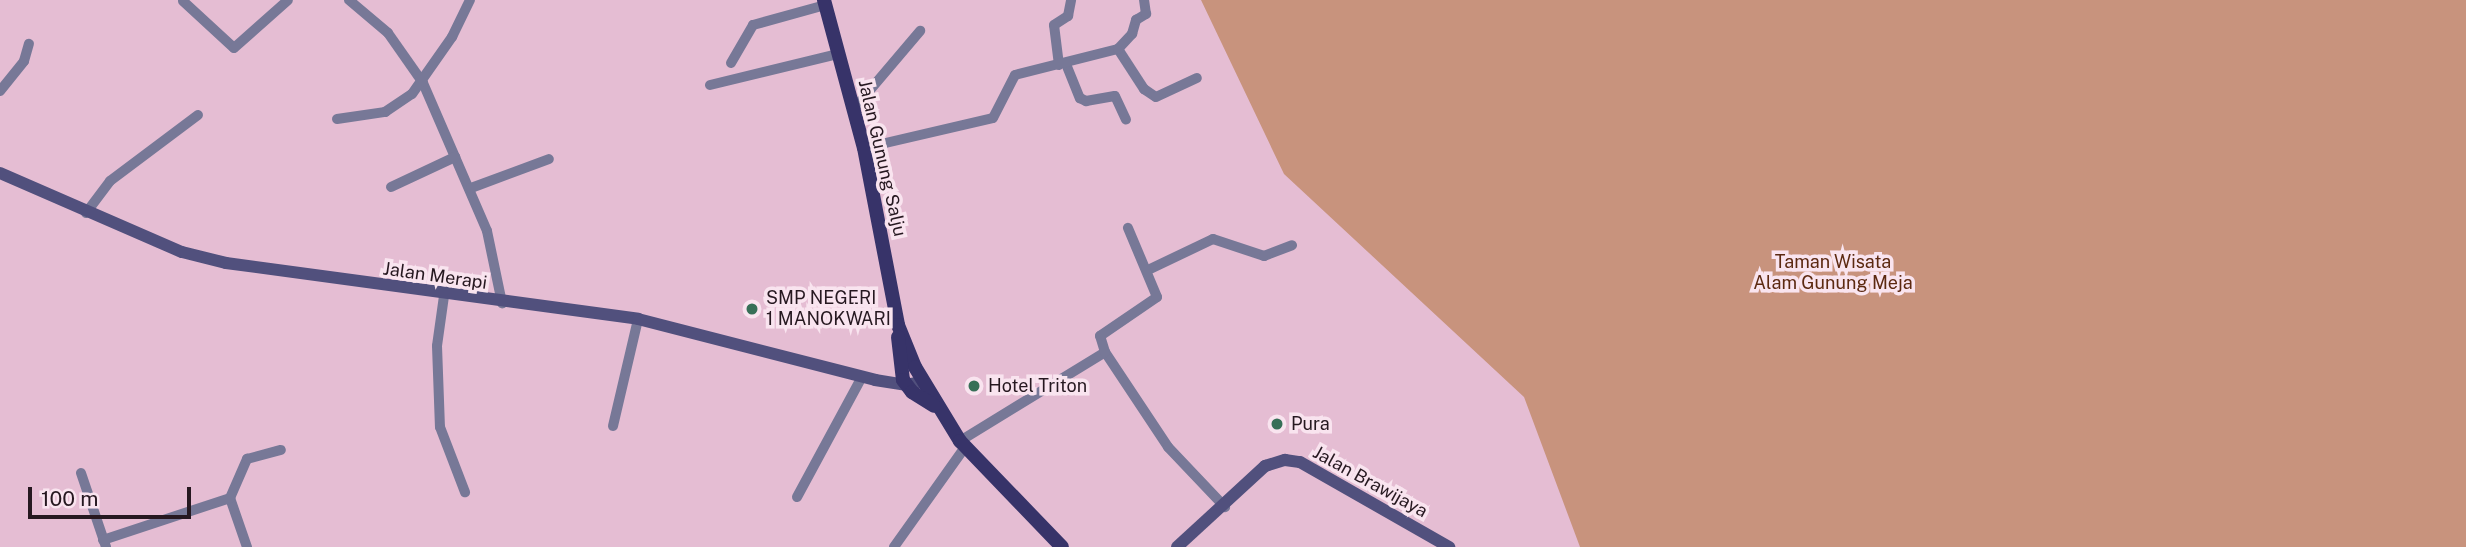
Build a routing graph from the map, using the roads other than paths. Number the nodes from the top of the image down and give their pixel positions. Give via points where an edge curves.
1 (288, 0) edge
2 (349, 0) edge
3 (470, 0) edge
4 (1071, 0) edge
5 (1144, 0) edge
6 (183, 1) edge
7 (825, 2) edge
8 (919, 31) dead end
9 (29, 44) dead end
10 (1118, 49) junction
11 (838, 54) junction
12 (731, 62) dead end
13 (1063, 65) junction
14 (1197, 78) dead end
15 (423, 83) junction
16 (710, 85) dead end
17 (0, 91) edge
18 (853, 110) junction
19 (198, 115) dead end
20 (337, 119) dead end
21 (1126, 120) dead end
22 (864, 148) junction
23 (455, 157) junction
24 (549, 159) dead end
25 (0, 173) edge
26 (391, 187) dead end
27 (471, 188) junction
28 (86, 213) junction
29 (1128, 228) dead end
30 (1292, 245) dead end
31 (1148, 270) junction
32 (444, 296) junction
33 (502, 303) junction
34 (638, 319) junction
35 (898, 325) junction
36 (1105, 352) junction
37 (915, 367) junction
38 (869, 378) junction
39 (903, 380) junction
40 (922, 382) junction
41 (937, 408) junction
42 (613, 426) dead end
43 (963, 444) junction
44 (281, 450) dead end
45 (81, 473) dead end
46 (465, 492) dead end
47 (797, 497) dead end
48 (230, 498) junction
49 (1225, 507) junction
50 (105, 543) edge
51 (247, 547) edge
52 (894, 547) edge
53 (1062, 547) edge
54 (1177, 547) edge
55 (1449, 547) edge

1 - 6 street via 234,48
2 - 15 street via 388,33
3 - 15 street
4 - 13 street via 1068,16 1054,25
5 - 10 street via 1146,13 1136,20 1132,34
7 - 11 main road, Jalan Gunung Salju
7 - 12 street via 748,27
8 - 18 street
9 - 17 street via 24,61
10 - 13 street
10 - 14 street via 1144,89 1156,97
11 - 16 street
11 - 18 main road, Jalan Gunung Salju
13 - 21 street via 1080,98 1115,96
13 - 22 street via 1015,75 999,113 981,124
15 - 20 street via 385,112
15 - 23 street
18 - 22 main road, Jalan Gunung Salju
19 - 28 street via 110,181
22 - 35 main road, Jalan Gunung Salju
23 - 26 street
23 - 27 street
24 - 27 street
25 - 28 street, Jalan Merapi
27 - 33 street via 496,259
28 - 32 street, Jalan Merapi via 182,252 226,263
29 - 31 street
30 - 31 street via 1264,256 1213,239
31 - 36 street via 1157,297 1100,336
32 - 33 street, Jalan Merapi
32 - 46 street via 437,338 440,427
33 - 34 street, Jalan Merapi
34 - 38 street, Jalan Merapi
34 - 42 street
35 - 37 main road, Jalan Gunung Salju
35 - 39 main road, Jalan Gunung Salju
36 - 43 street
36 - 49 street via 1168,447
37 - 39 street
37 - 40 main road, Jalan Gunung Salju
38 - 39 street, Jalan Merapi
38 - 47 street
39 - 40 street, Jalan Merapi
39 - 41 main road, Jalan Gunung Salju
40 - 41 main road, Jalan Gunung Salju
41 - 43 main road, Jalan Gunung Salju
43 - 52 street
43 - 53 main road, Jalan Gunung Salju
44 - 48 street via 247,459
45 - 50 street
48 - 50 street
48 - 51 street
49 - 54 street, Jalan Brawijaya
49 - 55 street, Jalan Brawijaya via 1265,466 1293,460

